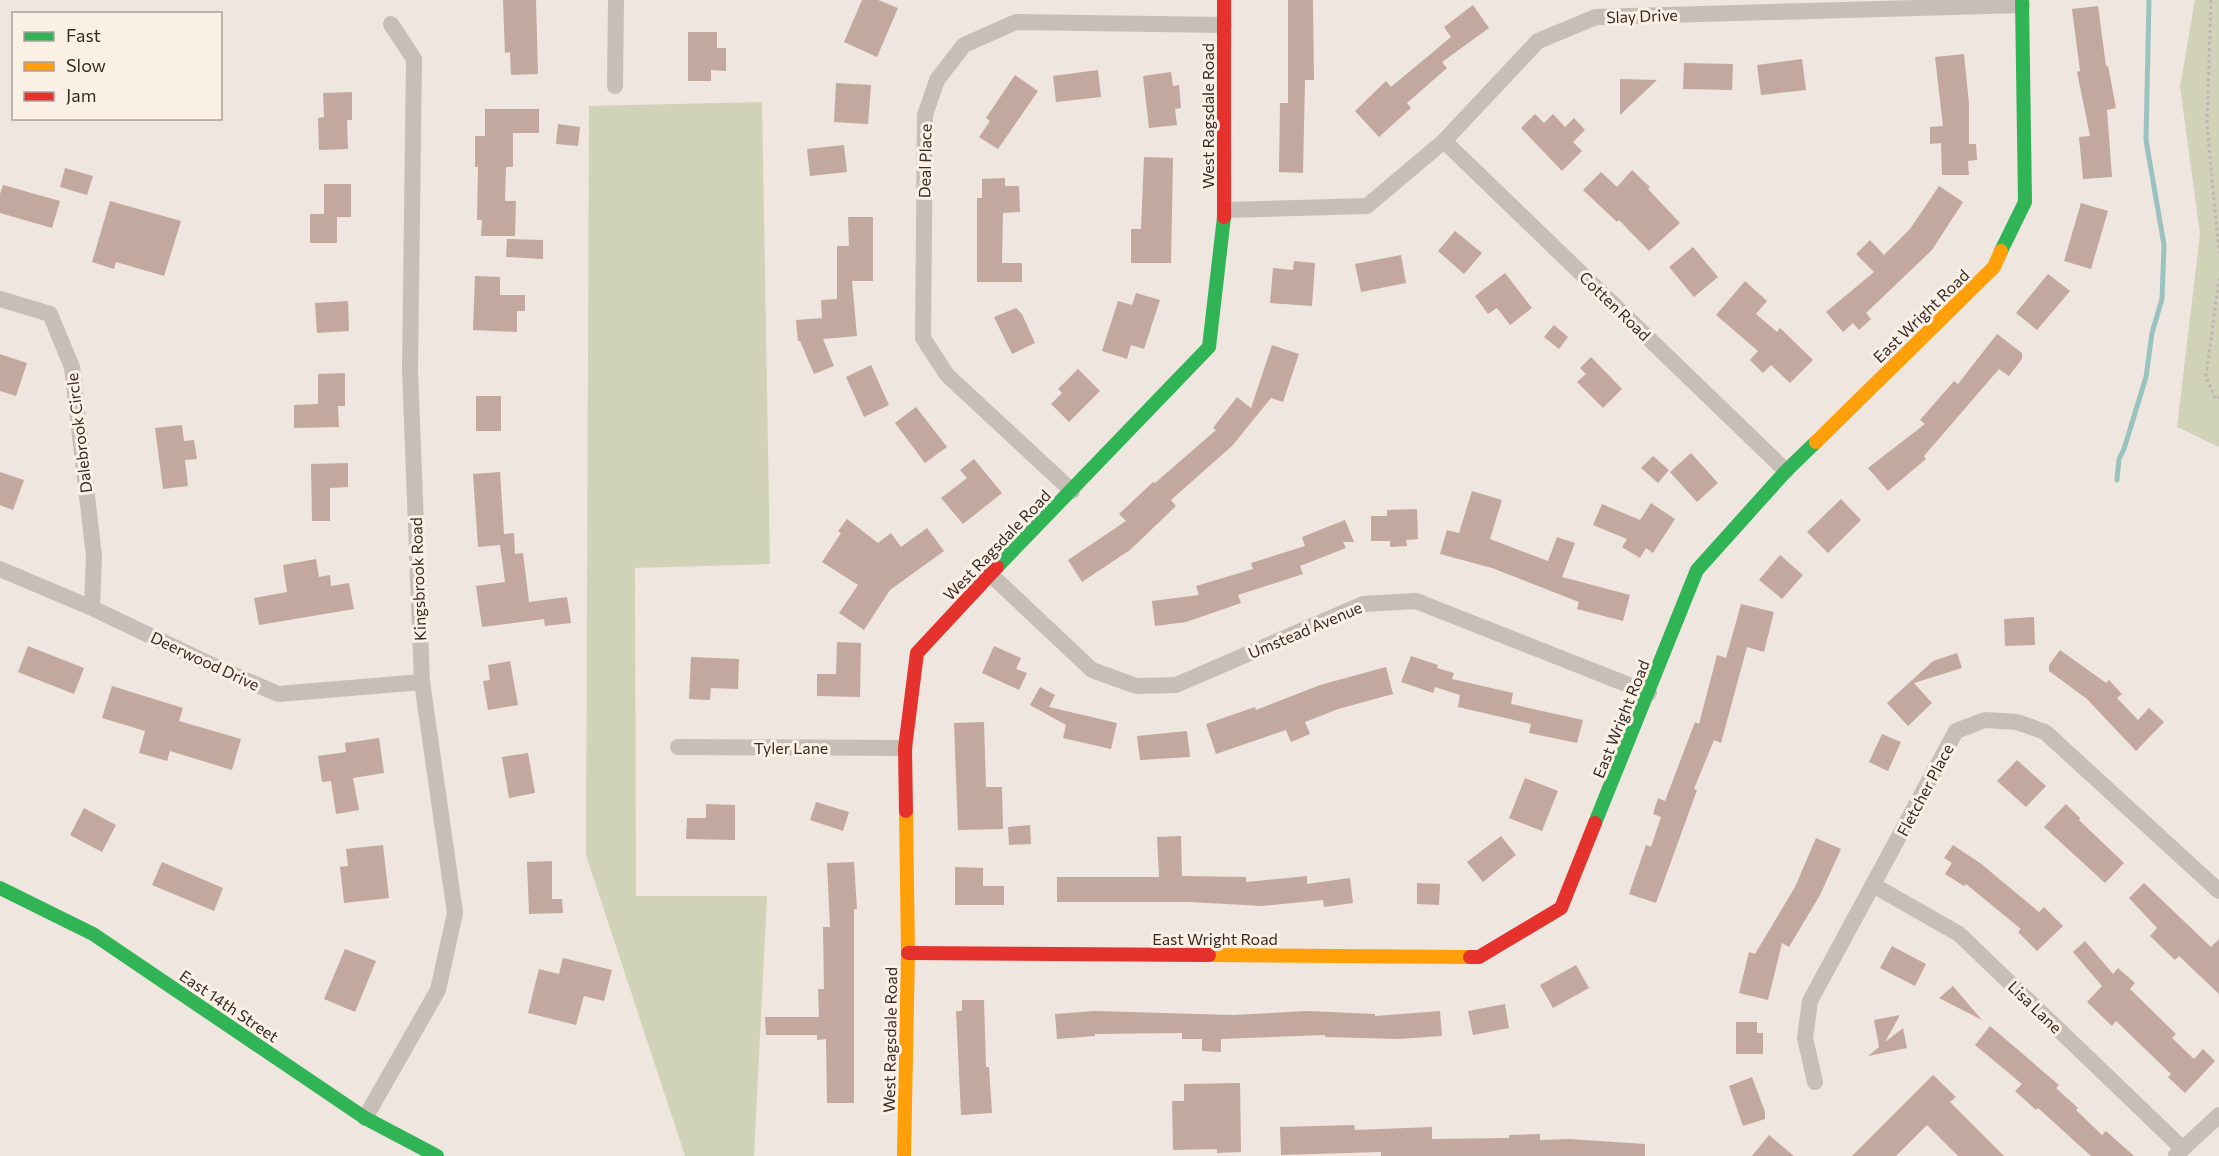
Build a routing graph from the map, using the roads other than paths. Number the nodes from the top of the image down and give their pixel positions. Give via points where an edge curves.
1 (616, 0) edge
2 (1224, 0) edge
3 (2022, 2) edge
4 (391, 24) dead end
5 (1224, 26) junction
6 (615, 86) dead end
7 (1444, 141) junction
8 (1225, 210) junction
9 (0, 299) edge
10 (1786, 471) junction
11 (1072, 491) junction
12 (0, 569) edge
13 (990, 574) junction
14 (92, 608) junction
15 (422, 682) junction
16 (1649, 693) junction
17 (678, 747) dead end
18 (905, 748) junction
19 (1874, 885) junction
20 (0, 888) edge
21 (2219, 891) edge
22 (908, 953) junction
23 (1815, 1082) dead end
24 (2219, 1115) edge
25 (365, 1118) junction
26 (2179, 1152) edge
27 (437, 1156) edge
28 (904, 1156) edge

1 - 6 street
2 - 5 street, West Ragsdale Road
3 - 7 street, Slay Drive via 1596,17 1538,41
3 - 10 street, East Wright Road via 2025,202 1994,267
4 - 15 street, Kingsbrook Road via 414,59 410,370
5 - 8 street, West Ragsdale Road
5 - 11 street, Deal Place via 1016,22 964,45 937,80 925,115 923,338 947,375
7 - 8 street, Slay Drive via 1367,206
7 - 10 street, Cotten Road
8 - 11 street, West Ragsdale Road via 1209,347
9 - 14 street, Dalebrook Circle via 50,314 72,367 94,556
10 - 16 street, East Wright Road via 1697,570
11 - 13 street, West Ragsdale Road
12 - 14 street, Deerwood Drive
13 - 16 street, Umstead Avenue via 1092,670 1136,686 1176,685 1363,604 1416,601
13 - 18 street, West Ragsdale Road via 917,653
14 - 15 street, Deerwood Drive via 278,694
15 - 25 street, Kingsbrook Road via 455,913 438,990
16 - 22 street, East Wright Road via 1561,908 1479,957
17 - 18 street, Tyler Lane
18 - 22 street, West Ragsdale Road
19 - 21 street, Fletcher Place via 1956,731 1985,720 2017,722 2045,732
19 - 23 street, Fletcher Place via 1810,1001 1805,1038
19 - 26 street, Lisa Lane via 1959,934
20 - 25 street, East 14th Street via 93,934
22 - 28 street, West Ragsdale Road
24 - 26 street
25 - 27 street, East 14th Street

